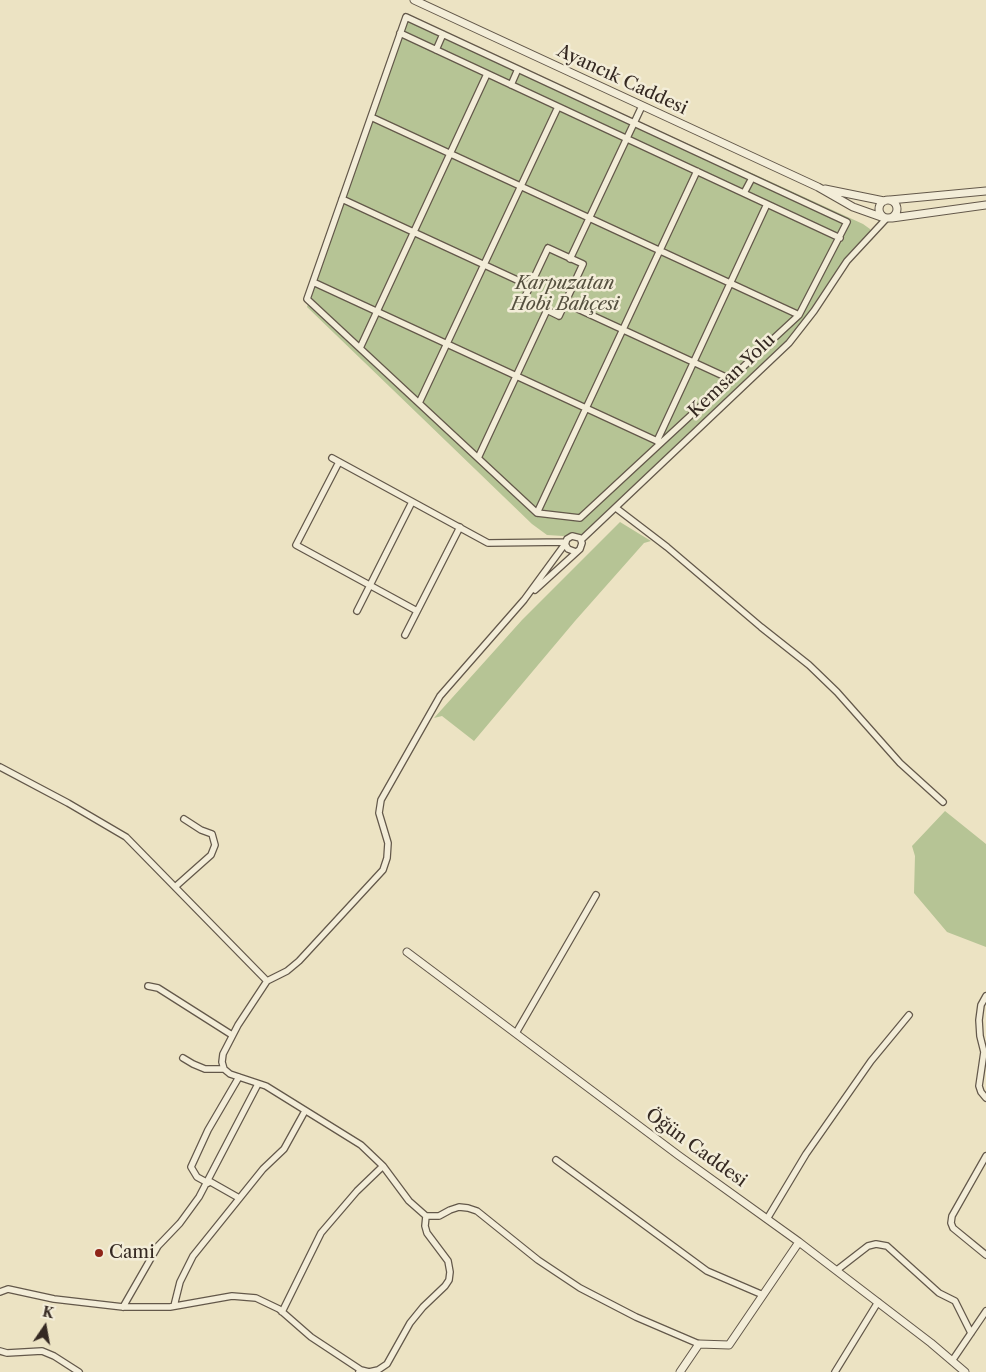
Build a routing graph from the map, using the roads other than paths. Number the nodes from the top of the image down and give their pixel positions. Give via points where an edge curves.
1 (414, 0) edge
2 (400, 34) junction
3 (443, 34) junction
4 (436, 50) junction
5 (518, 69) junction
6 (487, 74) junction
7 (511, 85) junction
8 (642, 106) junction
9 (558, 107) junction
10 (371, 117) junction
11 (634, 123) junction
12 (626, 138) junction
13 (450, 153) junction
14 (697, 171) junction
15 (752, 178) junction
16 (521, 186) junction
17 (818, 187) junction
18 (986, 191) edge
19 (744, 193) junction
20 (342, 199) junction
21 (887, 201) junction
22 (767, 204) junction
23 (986, 205) edge
24 (590, 218) junction
25 (887, 218) junction
26 (413, 232) junction
27 (840, 238) junction
28 (660, 250) junction
29 (570, 259) junction
30 (484, 265) junction
31 (313, 282) junction
32 (730, 283) junction
33 (530, 286) junction
34 (565, 303) junction
35 (546, 310) junction
36 (376, 311) junction
37 (799, 315) junction
38 (623, 330) junction
39 (447, 344) junction
40 (360, 348) junction
41 (694, 362) junction
42 (516, 376) junction
43 (730, 379) junction
44 (419, 403) junction
45 (586, 409) junction
46 (658, 443) junction
47 (332, 458) dead end
48 (478, 458) junction
49 (339, 462) junction
50 (412, 502) junction
51 (616, 508) junction
52 (537, 513) junction
53 (460, 527) junction
54 (581, 540) junction
55 (566, 543) junction
56 (576, 552) junction
57 (370, 585) junction
58 (524, 600) junction
59 (417, 610) junction
60 (357, 611) dead end
61 (405, 635) dead end
62 (0, 767) edge
63 (943, 802) dead end
64 (184, 819) dead end
65 (175, 887) junction
66 (596, 895) dead end
67 (407, 952) dead end
68 (267, 981) junction
69 (148, 986) dead end
70 (986, 996) edge
71 (909, 1015) dead end
72 (516, 1033) junction
73 (232, 1035) junction
74 (183, 1058) dead end
75 (224, 1069) junction
76 (239, 1077) junction
77 (258, 1084) junction
78 (986, 1098) edge
79 (305, 1111) junction
80 (986, 1156) edge
81 (556, 1160) dead end
82 (383, 1166) junction
83 (208, 1182) junction
84 (239, 1198) junction
85 (426, 1216) junction
86 (768, 1219) junction
87 (798, 1242) junction
88 (986, 1255) edge
89 (837, 1270) junction
90 (0, 1291) edge
91 (763, 1295) junction
92 (878, 1302) junction
93 (174, 1306) junction
94 (123, 1307) junction
95 (986, 1310) edge
96 (282, 1312) junction
97 (971, 1333) junction
98 (698, 1344) junction
99 (0, 1351) edge
100 (952, 1361) junction
101 (360, 1371) edge
102 (79, 1372) edge
103 (680, 1372) edge
104 (835, 1372) edge
105 (965, 1372) edge

1 - 8 street, Ayancık Caddesi
2 - 3 street via 406,17
2 - 4 street
2 - 10 street
3 - 4 street
3 - 5 street
4 - 6 street
5 - 7 street
5 - 11 street
6 - 7 street
6 - 13 street
7 - 9 street
8 - 11 street
8 - 17 street, Ayancık Caddesi
9 - 12 street
9 - 16 street
10 - 13 street
10 - 20 street
11 - 12 street
11 - 15 street
12 - 14 street
12 - 24 street
13 - 16 street
13 - 26 street
14 - 19 street
14 - 28 street
15 - 19 street
15 - 27 street via 847,222
16 - 24 street
16 - 30 street
17 - 21 street, Ayancık Caddesi
17 - 25 street, Ayancık Caddesi via 853,207
18 - 21 street, Ayancık Caddesi
19 - 22 street
20 - 26 street
20 - 31 street
21 - 25 street via 879,208
21 - 25 street via 895,203 897,208 896,214
22 - 27 street
22 - 32 street
23 - 25 street, Ayancık Caddesi
24 - 28 street
24 - 29 street
25 - 51 street, Kemsan Yolu via 844,266 789,343
26 - 30 street
26 - 36 street
27 - 37 street
28 - 32 street
28 - 38 street
29 - 33 street via 548,248
29 - 34 street via 583,264
30 - 33 street
30 - 39 street
31 - 36 street
31 - 40 street via 307,299
32 - 37 street
32 - 41 street
33 - 35 street via 524,300
34 - 35 street via 559,316
34 - 38 street
35 - 42 street
36 - 39 street
36 - 40 street
37 - 43 street
38 - 41 street
38 - 45 street
39 - 42 street
39 - 44 street
40 - 44 street
41 - 43 street
41 - 46 street
42 - 45 street
42 - 48 street
43 - 46 street
44 - 48 street
45 - 46 street
45 - 52 street
46 - 52 street via 580,518
47 - 49 street
48 - 52 street
49 - 50 street
49 - 57 street via 296,545
50 - 53 street
50 - 57 street
51 - 54 street, Kemsan Yolu
51 - 63 street via 809,665 900,763
53 - 55 street via 488,543
53 - 59 street
54 - 55 street via 572,536
54 - 56 street via 582,546
55 - 56 street via 570,551
55 - 58 street
56 - 58 street
57 - 59 street
57 - 60 street
58 - 68 street via 440,696 381,800 378,813 388,843 383,870 299,961
59 - 61 street
62 - 65 street via 126,836
64 - 65 street via 212,834 215,845 211,855
65 - 68 street
66 - 72 street
67 - 72 street, Öğün Caddesi
68 - 73 street
69 - 73 street via 158,988
70 - 78 street via 980,1005 980,1036 984,1052 979,1086
71 - 86 street via 871,1061 806,1154
72 - 86 street, Öğün Caddesi
73 - 75 street via 222,1058
74 - 75 street via 205,1069
75 - 76 street
76 - 77 street
76 - 83 street via 191,1167 197,1177
77 - 79 street
77 - 83 street
79 - 82 street via 361,1145
79 - 84 street via 284,1149
80 - 88 street via 951,1222 953,1228
81 - 91 street via 707,1271
82 - 85 street via 409,1201
82 - 96 street via 356,1191 321,1233
83 - 84 street
83 - 94 street via 180,1223 158,1246
84 - 93 street via 188,1264
85 - 98 street via 440,1216 459,1208 477,1211 569,1281 636,1317
85 - 101 street via 428,1236 448,1261 449,1280 410,1324 387,1364 374,1371
86 - 87 street, Öğün Caddesi
87 - 89 street, Öğün Caddesi
87 - 91 street
89 - 92 street, Öğün Caddesi
89 - 97 street via 868,1246 887,1246 939,1293 955,1302
90 - 94 street via 8,1289 61,1300
91 - 98 street via 729,1344
92 - 100 street, Öğün Caddesi
92 - 104 street
93 - 94 street
93 - 96 street via 240,1296 262,1300
95 - 97 street
96 - 101 street via 324,1347
97 - 100 street
98 - 103 street
99 - 102 street via 42,1351
100 - 105 street, Öğün Caddesi

